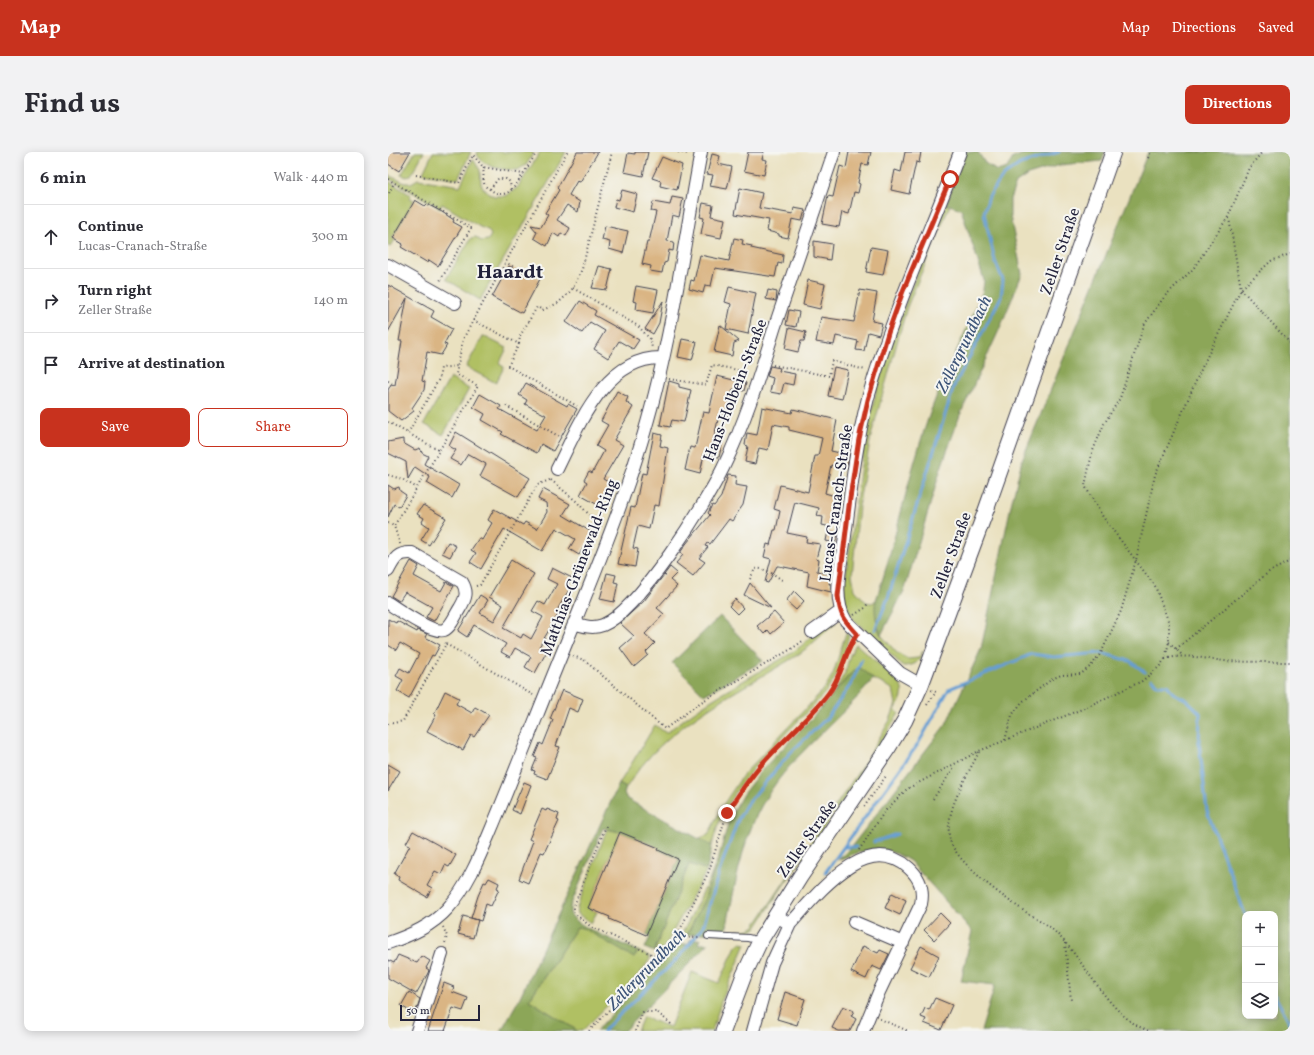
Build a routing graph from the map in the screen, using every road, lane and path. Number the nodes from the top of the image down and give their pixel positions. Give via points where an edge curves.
1 (537, 152) edge
2 (567, 152) edge
3 (612, 152) edge
4 (701, 152) edge
5 (834, 152) edge
6 (960, 152) edge
7 (1113, 152) edge
8 (1151, 152) edge
9 (1262, 152) edge
10 (473, 153) edge
11 (1148, 158) dead end
12 (483, 167) junction
13 (523, 174) junction
14 (416, 175) dead end
15 (388, 179) edge
16 (394, 183) junction
17 (490, 189) junction
18 (511, 190) junction
19 (389, 193) edge
20 (1228, 217) junction
21 (1290, 254) edge
22 (505, 262) junction
23 (388, 265) edge
24 (526, 274) dead end
25 (573, 288) junction
26 (1240, 289) junction
27 (434, 291) junction
28 (455, 303) dead end
29 (473, 320) junction
30 (1290, 343) edge
31 (519, 344) junction
32 (658, 358) junction
33 (457, 366) junction
34 (781, 366) dead end
35 (866, 370) dead end
36 (760, 374) junction
37 (659, 377) junction
38 (388, 381) edge
39 (392, 383) dead end
40 (506, 406) dead end
41 (587, 412) junction
42 (388, 422) edge
43 (408, 433) junction
44 (570, 443) junction
45 (440, 451) junction
46 (557, 469) joint
47 (388, 475) edge
48 (551, 480) junction
49 (417, 488) junction
50 (388, 523) edge
51 (394, 526) junction
52 (601, 527) dead end
53 (404, 553) junction
54 (1136, 560) junction
55 (1290, 561) edge
56 (388, 571) edge
57 (750, 579) dead end
58 (782, 580) dead end
59 (466, 589) junction
60 (388, 603) edge
61 (840, 612) junction
62 (574, 624) junction
63 (443, 630) junction
64 (812, 632) joint
65 (857, 634) junction
66 (1169, 642) junction
67 (446, 644) junction
68 (1176, 649) junction
69 (1182, 656) junction
70 (1165, 659) junction
71 (584, 660) dead end
72 (1290, 662) edge
73 (921, 686) junction
74 (532, 694) dead end
75 (388, 724) edge
76 (1005, 740) junction
77 (979, 751) junction
78 (956, 765) junction
79 (933, 799) dead end
80 (606, 826) dead end
81 (858, 861) junction
82 (775, 915) junction
83 (438, 917) junction
84 (854, 922) dead end
85 (790, 924) junction
86 (708, 936) dead end
87 (701, 937) dead end
88 (760, 941) junction
89 (388, 942) edge
90 (674, 942) junction
91 (1065, 942) junction
92 (903, 943) junction
93 (442, 954) joint
94 (660, 958) junction
95 (1071, 1000) dead end
96 (884, 1020) dead end
97 (672, 1024) dead end
98 (417, 1031) edge
99 (590, 1031) edge
100 (636, 1031) edge
101 (723, 1031) edge
102 (752, 1031) edge
103 (863, 1031) edge
104 (906, 1031) edge
105 (1149, 1031) edge

1 - 13 path
2 - 22 path
3 - 25 path via 582,269
4 - 32 street, Matthias-Grünewald-Ring via 680,277
5 - 36 street, Hans-Holbein-Straße
6 - 61 street, Lucas-Cranach-Straße via 901,298 868,400 859,439 839,581
7 - 73 street, Zeller Straße
8 - 11 path
9 - 20 path via 1249,168
10 - 12 path
10 - 14 path via 459,183
12 - 13 path
12 - 17 path via 484,183
13 - 18 path
15 - 16 path
16 - 19 path
16 - 27 path via 471,228
17 - 18 path via 504,194
17 - 18 path via 502,178 510,182
20 - 26 path
20 - 54 path via 1193,269 1165,296 1144,325 1120,398 1104,424 1092,453 1085,486 1103,517
21 - 26 path via 1271,261
22 - 24 path
22 - 29 path
23 - 27 street
25 - 31 path via 558,303 543,310 537,307 520,336
25 - 32 path via 638,326 651,340
26 - 30 path
26 - 54 path via 1203,365 1155,475
27 - 28 street
29 - 31 path
29 - 33 path via 463,339
31 - 41 path via 508,366
32 - 37 street, Matthias-Grünewald-Ring
32 - 41 street via 637,361 624,368 607,383
33 - 43 path via 441,368 439,379
33 - 45 path via 456,374 478,386
34 - 35 path via 829,376 832,361
36 - 37 path via 712,366 706,385
36 - 62 street, Hans-Holbein-Straße via 723,468 693,520 662,565 622,611 604,625 588,627
37 - 62 street, Matthias-Grünewald-Ring via 627,488
38 - 39 path
40 - 44 path
41 - 44 street
42 - 43 path
43 - 45 path
44 - 46 street
45 - 49 path
46 - 48 path
47 - 49 path via 402,479
48 - 52 path
48 - 59 path via 537,485 480,585
49 - 51 path
50 - 51 path
51 - 53 path
53 - 56 street via 396,556
53 - 59 street via 412,553 462,582
54 - 66 path via 1155,586 1169,623
54 - 76 path via 1121,611 1101,653 1081,674 1061,675 1052,679 1022,702 1012,715
55 - 68 path via 1270,572
57 - 58 path via 758,568
59 - 63 street via 466,598 450,626
60 - 63 street via 434,630
61 - 64 street
61 - 65 street
62 - 83 street, Matthias-Grünewald-Ring via 480,855 461,891 448,909
63 - 67 path
64 - 71 path via 793,648 701,702 665,729
65 - 73 street via 900,673
65 - 90 path via 835,685 816,709 762,764 727,813 709,871
66 - 68 path
66 - 70 path
67 - 74 path
67 - 75 path via 403,721
68 - 69 path
69 - 70 path
69 - 72 path via 1227,661
70 - 76 path via 1142,681
73 - 82 street, Zeller Straße via 888,748
76 - 77 path
77 - 78 path
77 - 91 path via 952,808 947,826 950,841 956,854 968,866 1028,914 1047,924
78 - 79 path
78 - 81 path via 907,789 890,805 862,845 858,852
80 - 94 path via 574,906 574,913 590,926
81 - 85 street via 837,875
81 - 92 street via 892,858 908,867 921,883 921,904
82 - 85 street
82 - 88 street, Zeller Straße
83 - 89 street, Matthias-Grünewald-Ring via 424,928
83 - 93 path via 447,936
84 - 92 street
85 - 102 street via 772,962
86 - 88 lane
87 - 90 path
88 - 101 street, Zeller Straße
90 - 94 path
91 - 95 path
91 - 105 path via 1126,1018
92 - 103 street
93 - 98 street
94 - 99 path
96 - 104 path
97 - 100 path via 658,1012 643,1012

